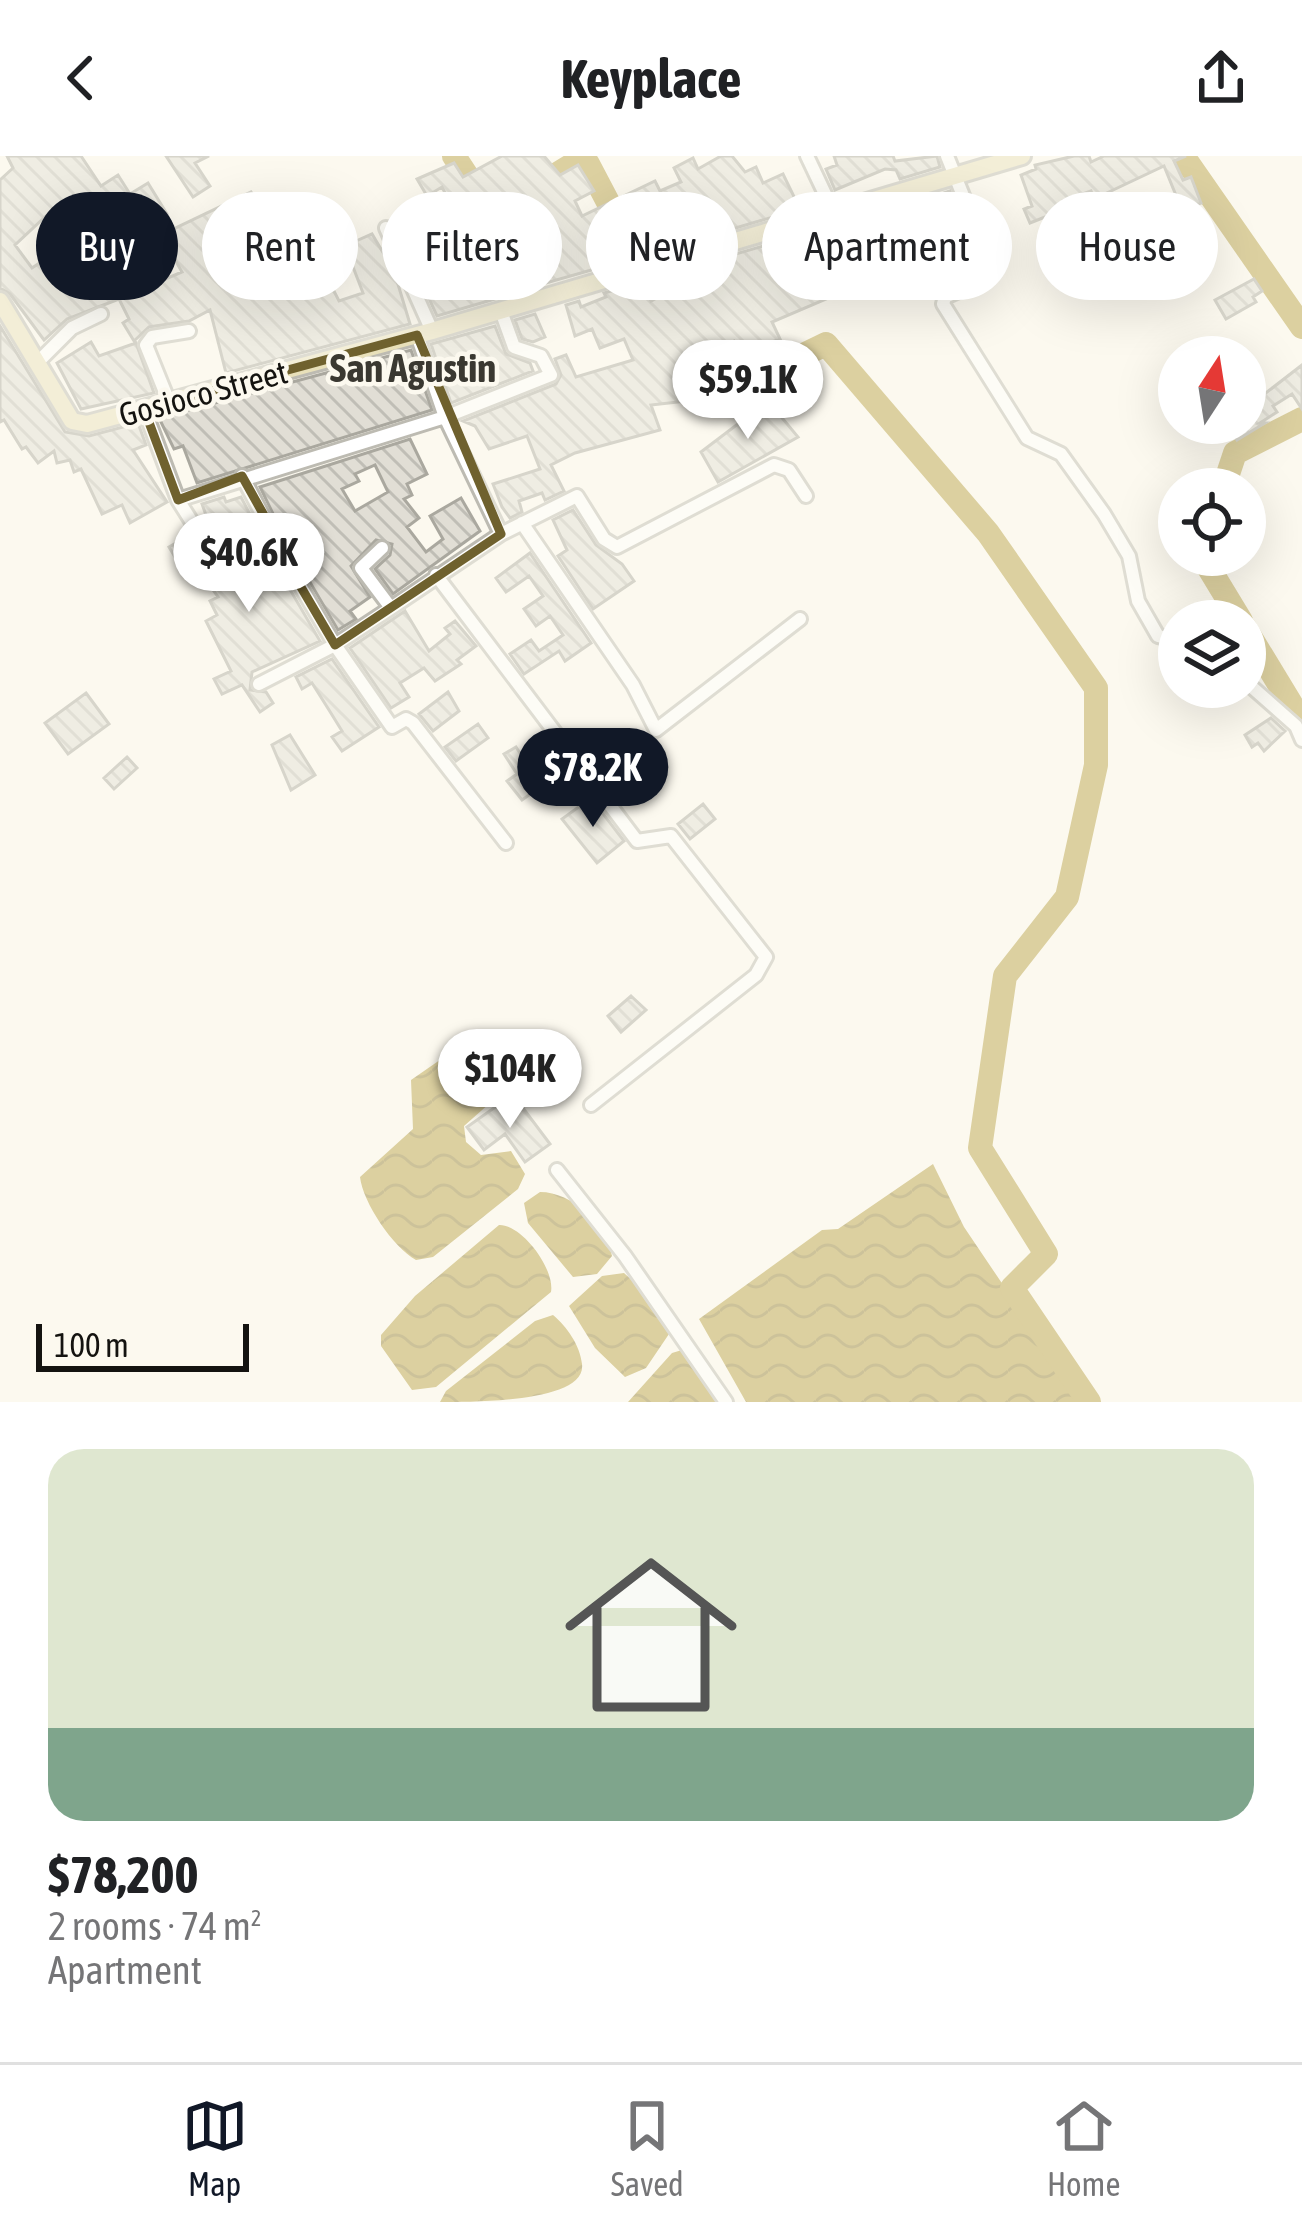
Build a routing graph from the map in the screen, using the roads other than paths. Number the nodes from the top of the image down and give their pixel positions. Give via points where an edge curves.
1 (807, 156) edge
2 (947, 156) edge
3 (1022, 156) edge
4 (957, 177) junction
5 (824, 192) edge
6 (906, 192) edge
7 (586, 286) edge
8 (412, 300) edge
9 (0, 301) edge
10 (501, 310) junction
11 (101, 314) dead end
12 (189, 331) dead end
13 (424, 333) junction
14 (39, 361) junction
15 (169, 402) junction
16 (144, 409) junction
17 (445, 416) junction
18 (242, 476) junction
19 (806, 496) dead end
20 (178, 500) junction
21 (522, 523) junction
22 (501, 533) junction
23 (255, 535) junction
24 (382, 548) dead end
25 (436, 575) junction
26 (391, 608) junction
27 (800, 619) dead end
28 (1158, 636) edge
29 (335, 645) junction
30 (259, 684) dead end
31 (1266, 700) edge
32 (1302, 740) edge
33 (506, 843) dead end
34 (591, 1106) dead end
35 (557, 1170) dead end
36 (726, 1402) edge

1 - 5 street
2 - 4 street
3 - 4 street, Gosioco Street
4 - 6 street, Gosioco Street
4 - 28 street via 993,270 943,304 1027,438 1061,454 1104,514
7 - 10 street, Gosioco Street
8 - 13 street
9 - 14 street, Gosioco Street
10 - 13 street, Gosioco Street
10 - 17 street via 514,347 541,356 551,375
11 - 14 street via 72,328
12 - 15 street via 146,345
13 - 15 street, Gosioco Street
13 - 17 street
14 - 16 street, Gosioco Street via 79,424
15 - 16 street, Gosioco Street
16 - 20 street
17 - 18 street
17 - 22 street
18 - 20 street
18 - 23 street via 268,526
19 - 21 street via 789,470 774,465 622,547 611,546 577,496
20 - 23 street via 215,549
21 - 22 street
21 - 27 street via 656,730
22 - 25 street
23 - 29 street via 266,554 278,548
24 - 26 street via 361,568
25 - 26 street
25 - 34 street via 637,841 671,836 766,957 756,975
26 - 29 street
29 - 30 street
29 - 33 street via 389,725 413,723
31 - 32 street
35 - 36 street

